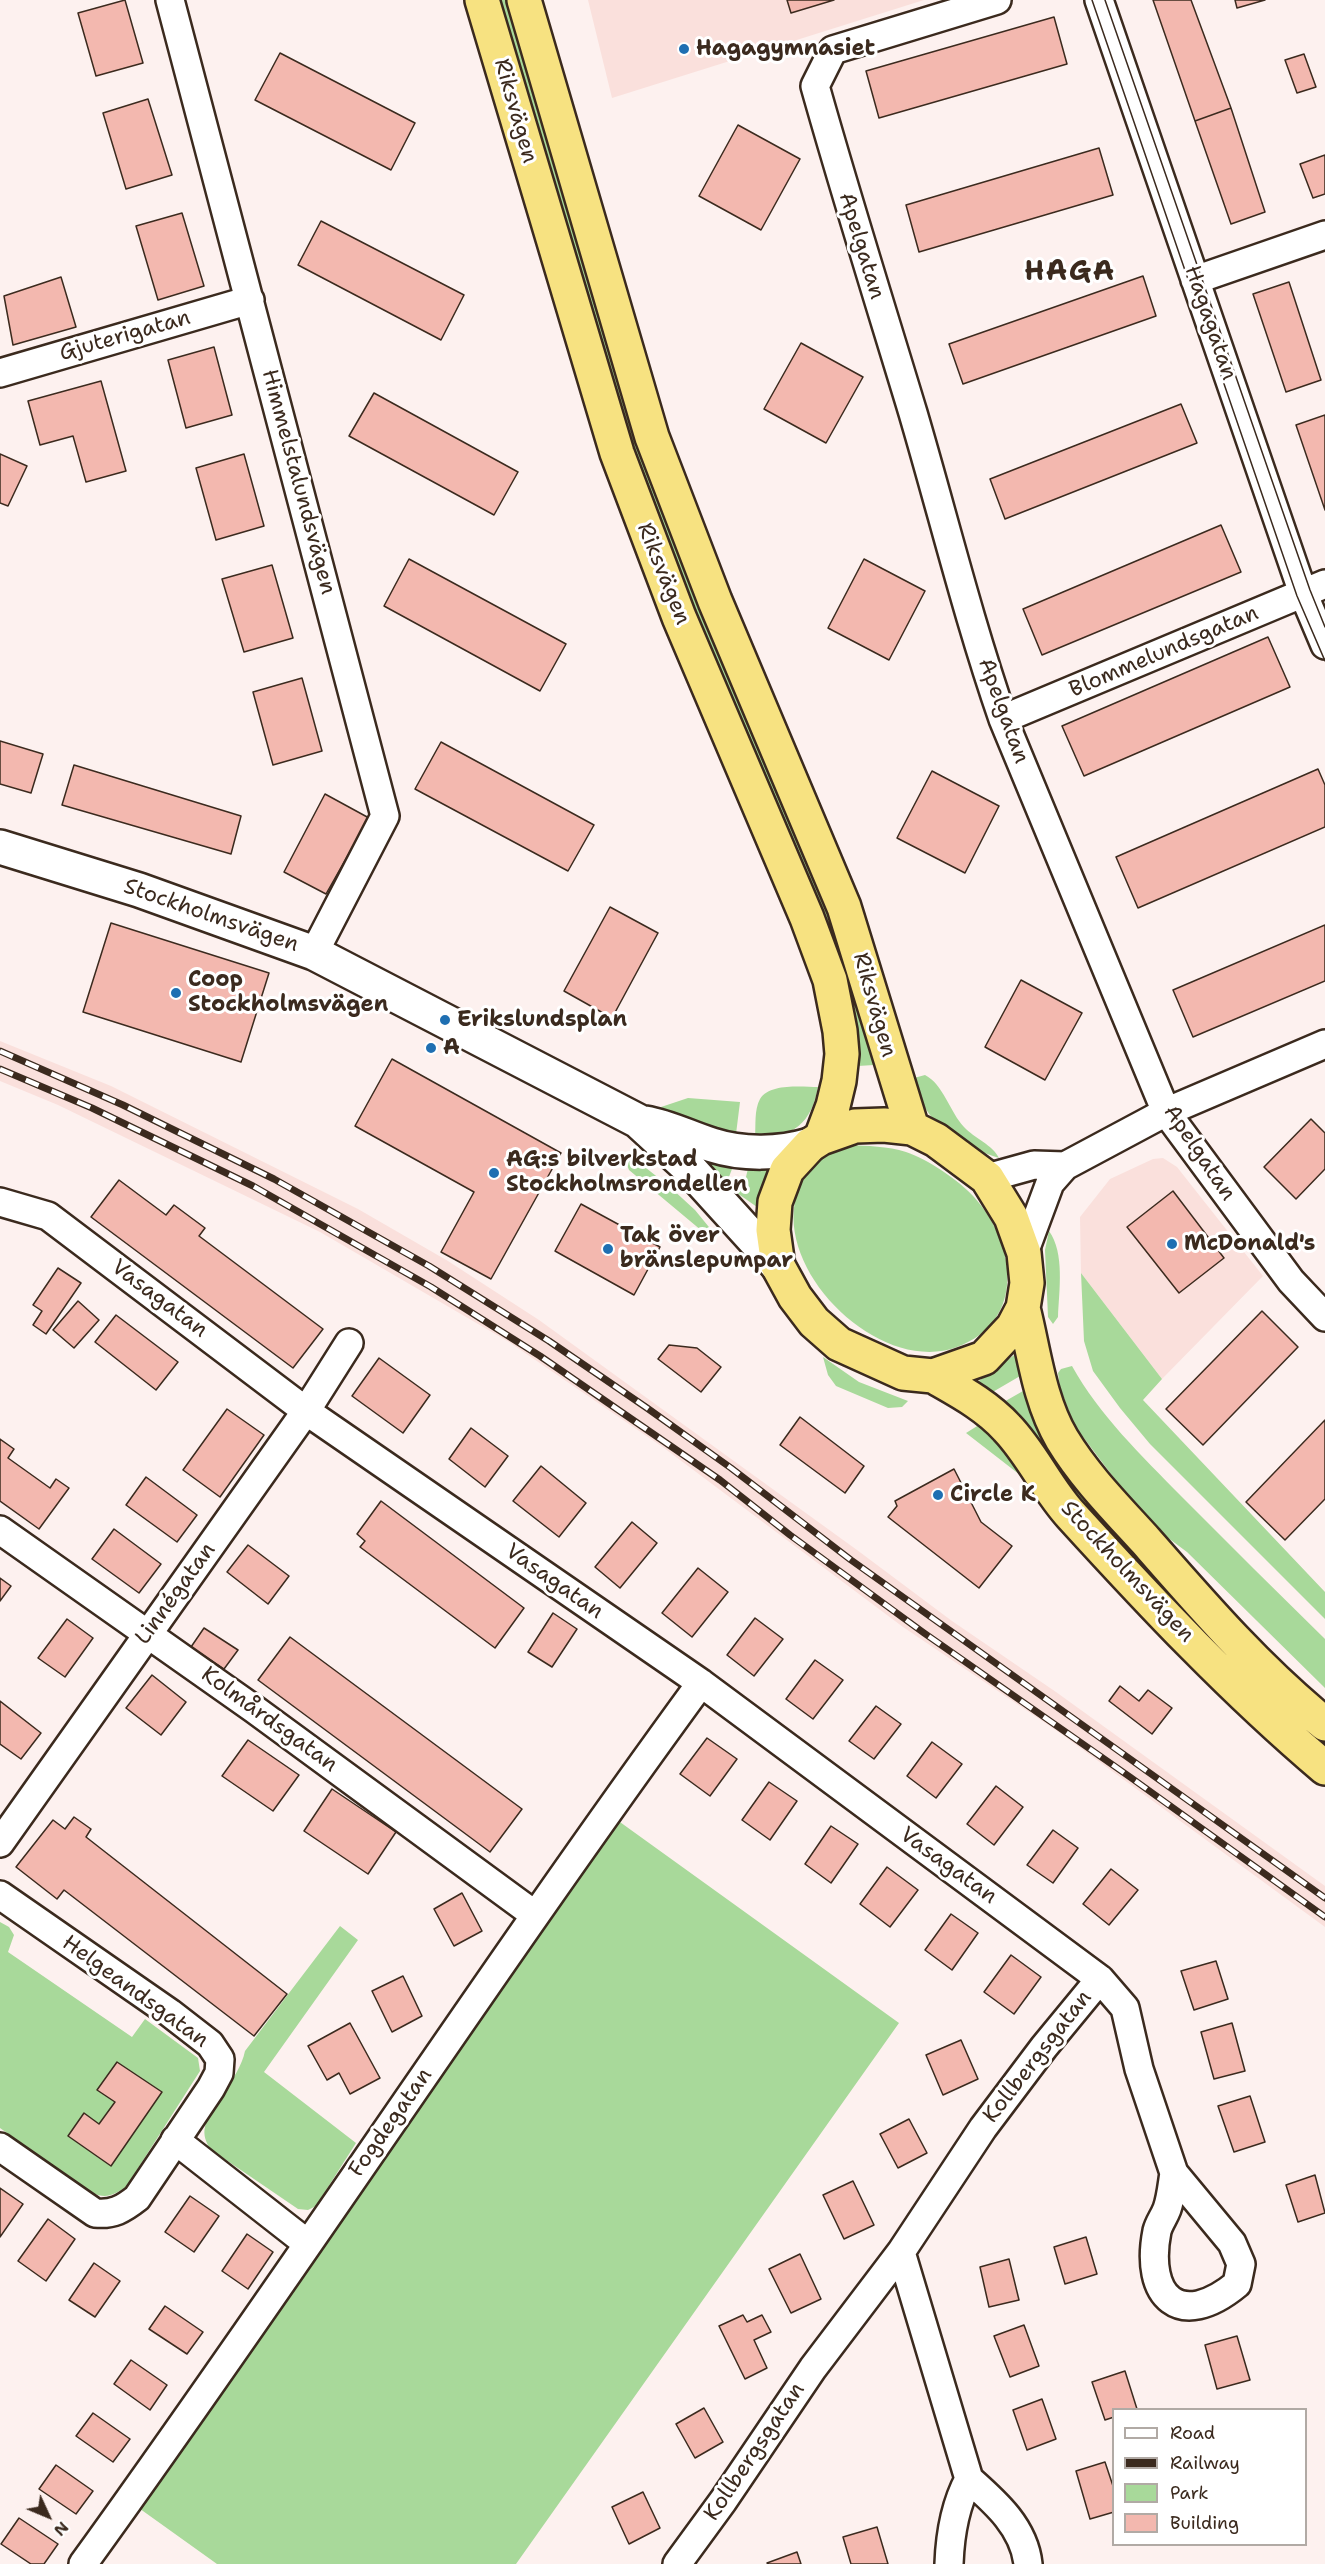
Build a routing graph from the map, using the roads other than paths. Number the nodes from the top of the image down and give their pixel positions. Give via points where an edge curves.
1 (170, 0) edge
2 (482, 0) edge
3 (524, 0) edge
4 (997, 0) edge
5 (1099, 0) edge
6 (1325, 235) edge
7 (1195, 280) junction
8 (250, 300) junction
9 (0, 373) edge
10 (1314, 589) edge
11 (1325, 645) edge
12 (1003, 719) junction
13 (0, 847) edge
14 (314, 952) junction
15 (1325, 1044) edge
16 (1166, 1112) junction
17 (638, 1121) junction
18 (912, 1128) junction
19 (816, 1142) junction
20 (1065, 1166) junction
21 (987, 1178) junction
22 (0, 1202) edge
23 (1024, 1253) junction
24 (778, 1266) junction
25 (1023, 1308) junction
26 (1325, 1317) edge
27 (350, 1343) dead end
28 (933, 1376) junction
29 (306, 1411) junction
30 (0, 1530) edge
31 (148, 1633) junction
32 (700, 1683) junction
33 (1325, 1724) edge
34 (1325, 1768) edge
35 (0, 1843) edge
36 (0, 1895) edge
37 (535, 1915) junction
38 (1100, 1979) junction
39 (175, 2140) junction
40 (0, 2146) edge
41 (1174, 2173) junction
42 (308, 2244) junction
43 (901, 2252) junction
44 (969, 2479) junction
45 (697, 2537) junction
46 (83, 2564) edge
47 (678, 2564) edge
48 (703, 2564) edge
49 (948, 2564) edge
50 (1028, 2564) edge

1 - 8 street, Himmelstalundsvägen
2 - 19 highway, Riksvägen via 617,453 655,557 830,980 842,1054 836,1098
3 - 18 highway, Riksvägen via 652,437 715,601 844,907
4 - 12 street, Apelgatan via 833,50 815,86
5 - 7 street, Hagagatan
6 - 7 street
7 - 10 street, Hagagatan
8 - 9 street, Gjuterigatan
8 - 14 street, Himmelstalundsvägen via 386,816
10 - 11 street, Hagagatan
10 - 12 street, Blommelundsgatan
12 - 16 street, Apelgatan
13 - 14 main road, Stockholmsvägen via 139,890
14 - 17 main road, Stockholmsvägen
15 - 16 street
16 - 20 street
16 - 26 street, Apelgatan via 1284,1272
17 - 19 main road, Stockholmsvägen via 740,1150 790,1151
17 - 24 main road, Stockholmsvägen via 688,1167
18 - 19 highway via 855,1126
18 - 21 highway via 936,1140
19 - 24 highway via 787,1170 775,1202 773,1230
20 - 21 street via 1034,1165
20 - 23 street via 1050,1183
21 - 23 highway via 1011,1216
22 - 29 street, Vasagatan via 48,1216
23 - 25 highway via 1027,1283
24 - 28 highway via 814,1322 839,1344 903,1372
25 - 28 highway via 1013,1327 984,1358
25 - 33 highway, Stockholmsvägen via 1045,1403 1085,1472 1198,1600 1298,1702
27 - 29 street, Linnégatan
28 - 34 highway, Stockholmsvägen via 986,1409 1008,1428 1069,1513 1163,1614 1278,1728
29 - 31 street, Linnégatan
29 - 32 street, Vasagatan
30 - 31 street, Kolmårdsgatan
31 - 35 street, Linnégatan
31 - 37 street, Kolmårdsgatan
32 - 37 street, Fogdegatan
32 - 38 street, Vasagatan
36 - 39 street, Helgeandsgatan via 210,2044 220,2059 219,2073
37 - 42 street, Fogdegatan
38 - 41 street, Kollbergsgatan via 1125,2008 1139,2069
38 - 43 street, Kollbergsgatan via 983,2128
39 - 40 street, Helgeandsgatan via 137,2198 109,2215 94,2213
39 - 42 street
41 - 41 street, Kollbergsgatan via 1167,2208 1157,2228 1156,2276 1165,2293 1185,2308 1222,2297 1237,2284 1241,2264 1232,2243
42 - 46 street, Fogdegatan
43 - 44 street
43 - 45 street, Kollbergsgatan via 813,2368
44 - 49 street via 954,2523
44 - 50 street via 994,2500 1013,2524 1027,2552
45 - 47 street, Kollbergsgatan
45 - 48 street, Kollbergsgatan

